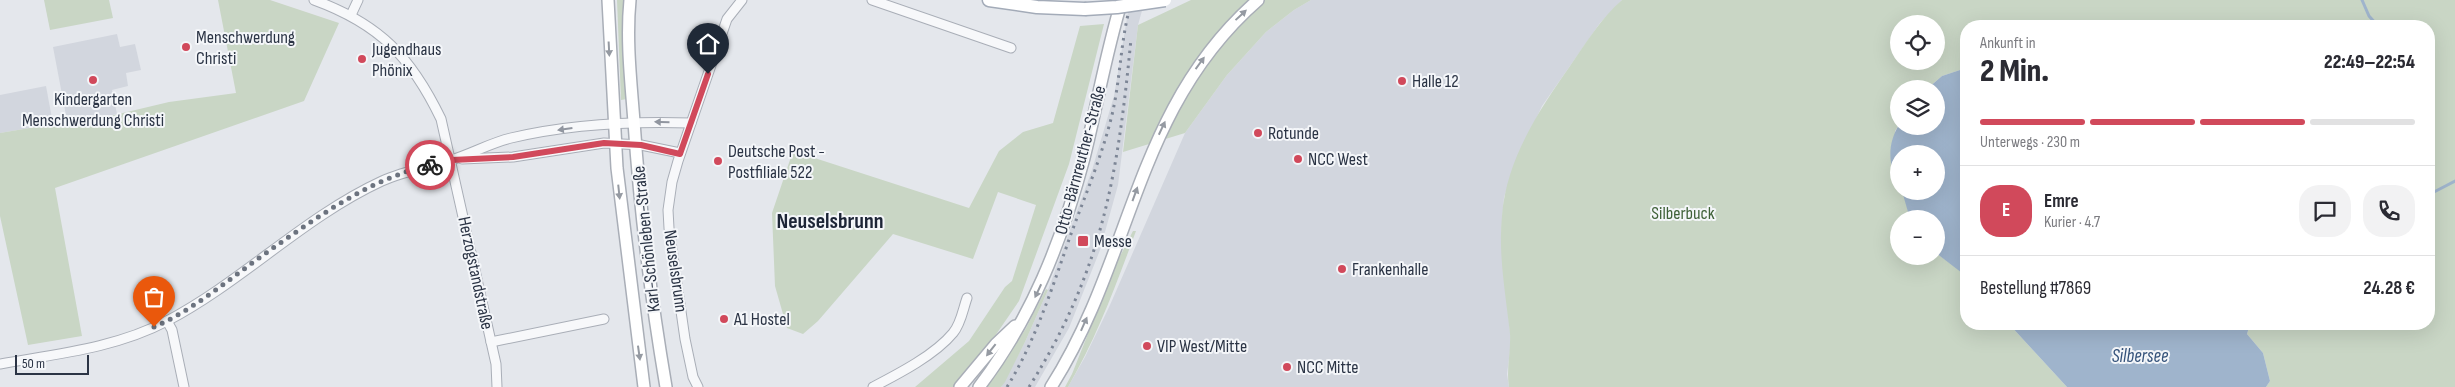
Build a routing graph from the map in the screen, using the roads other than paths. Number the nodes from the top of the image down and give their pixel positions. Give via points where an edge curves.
1 (314, 0) edge
2 (358, 0) edge
3 (608, 0) edge
4 (630, 0) edge
5 (742, 0) edge
6 (872, 0) edge
7 (989, 0) edge
8 (1122, 0) edge
9 (1166, 0) edge
10 (1258, 0) edge
11 (351, 15) junction
12 (1011, 48) dead end
13 (613, 122) junction
14 (634, 122) junction
15 (691, 122) junction
16 (615, 143) junction
17 (636, 144) junction
18 (680, 154) junction
19 (452, 160) junction
20 (967, 298) dead end
21 (1025, 316) junction
22 (604, 319) dead end
23 (167, 321) junction
24 (491, 342) junction
25 (0, 364) edge
26 (184, 387) edge
27 (497, 387) edge
28 (644, 387) edge
29 (666, 387) edge
30 (698, 387) edge
31 (873, 387) edge
32 (960, 387) edge
33 (979, 387) edge
34 (1051, 387) edge

1 - 11 street, Herzogstandstraße
2 - 11 street
3 -> 13 main road, Karl-Schönleben-Straße
4 - 14 main road, Karl-Schönleben-Straße
5 - 15 street, Neuselsbrunn via 727,19
6 - 12 street
7 - 9 main road, bridge via 1085,9
8 -> 21 main road, Otto-Bärnreuther-Straße via 1068,213
34 -> 10 main road via 1089,313 1148,159 1178,97 1217,41
11 - 19 street, Herzogstandstraße via 384,38 411,66 442,119
13 - 14 street
13 - 16 main road, Karl-Schönleben-Straße
13 -> 19 street via 509,138
15 -> 14 street
14 - 17 main road, Karl-Schönleben-Straße
15 - 18 street, Neuselsbrunn
16 - 17 street
16 - 19 street via 513,157
16 -> 28 main road, Karl-Schönleben-Straße
17 - 18 street
17 - 29 main road, Karl-Schönleben-Straße via 648,275
18 - 30 street, Neuselsbrunn via 672,182 669,219 685,339
19 - 23 street via 397,176 351,198
19 - 24 street, Herzogstandstraße
20 - 31 street via 954,332 943,343
21 -> 32 main road, Otto-Bärnreuther-Straße
21 - 33 main road, Otto-Bärnreuther-Straße
22 - 24 street
23 - 25 street via 93,348
23 - 26 street via 172,330
24 - 27 street, Herzogstandstraße

